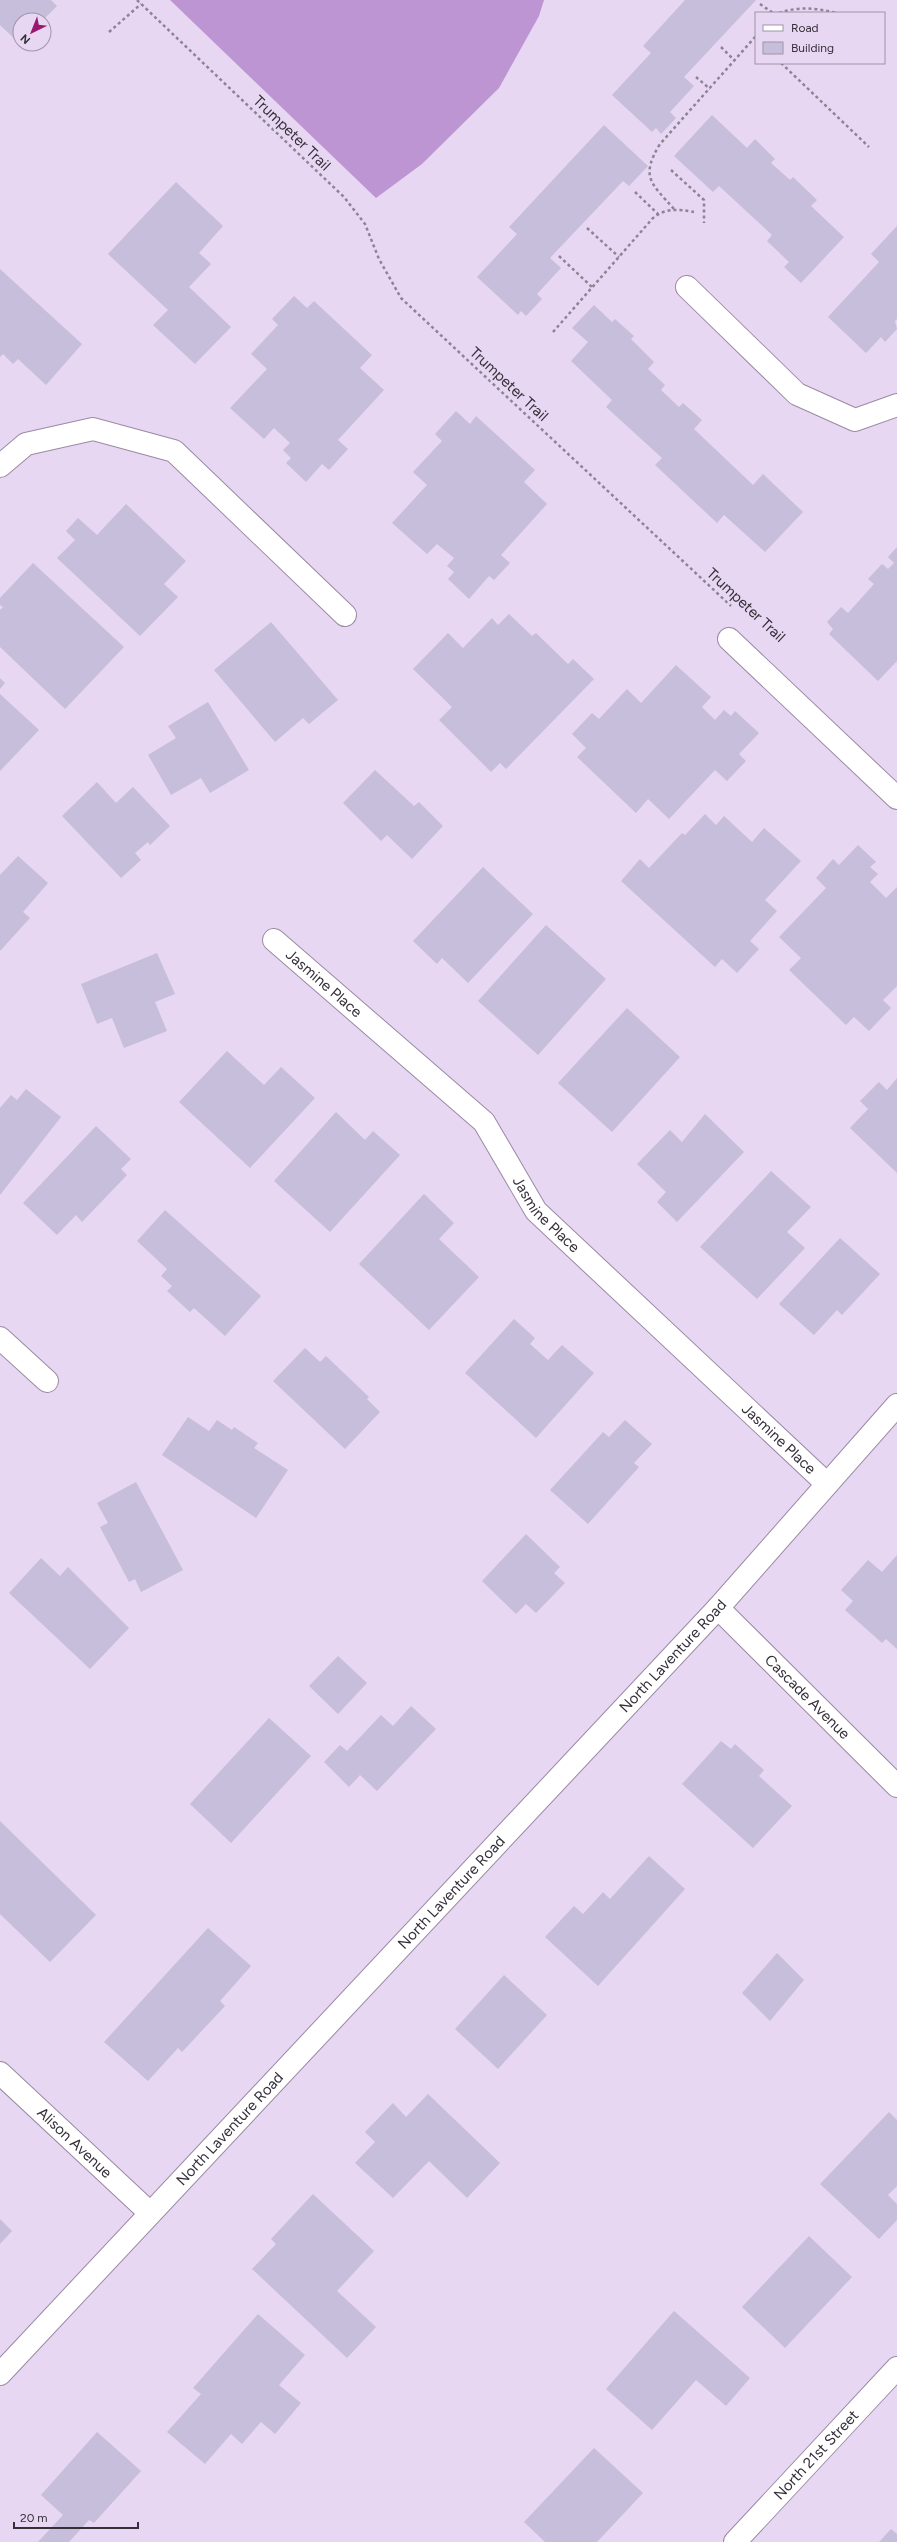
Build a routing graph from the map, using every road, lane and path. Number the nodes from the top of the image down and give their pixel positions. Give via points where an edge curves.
1 (137, 0) edge
2 (141, 4) junction
3 (760, 4) dead end
4 (772, 12) edge
5 (782, 12) edge
6 (833, 12) edge
7 (109, 32) dead end
8 (755, 38) edge
9 (722, 47) dead end
10 (734, 60) junction
11 (782, 64) edge
12 (696, 77) dead end
13 (710, 89) junction
14 (869, 147) dead end
15 (671, 170) dead end
16 (635, 192) dead end
17 (674, 209) junction
18 (694, 212) dead end
19 (658, 214) junction
20 (704, 223) dead end
21 (587, 228) dead end
22 (559, 256) dead end
23 (618, 257) junction
24 (687, 287) dead end
25 (593, 288) junction
26 (553, 332) dead end
27 (897, 406) edge
28 (0, 466) edge
29 (734, 608) dead end
30 (345, 615) dead end
31 (729, 639) dead end
32 (897, 798) edge
33 (274, 940) dead end
34 (0, 1338) edge
35 (47, 1381) dead end
36 (897, 1405) edge
37 (827, 1484) junction
38 (718, 1608) junction
39 (897, 1786) edge
40 (0, 2073) edge
41 (150, 2213) junction
42 (897, 2368) edge
43 (0, 2374) edge
44 (734, 2542) edge

1 - 2 path, Trumpeter Trail
2 - 7 path
2 - 29 path, Trumpeter Trail via 344,197 365,224 379,259 401,298
3 - 4 path
5 - 6 path via 796,7
8 - 10 path
9 - 10 path
10 - 13 path
11 - 14 path
12 - 13 path
13 - 17 path via 660,144 650,160 649,172 652,183
15 - 20 path via 704,200
16 - 19 path
17 - 18 path
17 - 19 path
19 - 23 path
21 - 23 path
22 - 25 path
23 - 25 path
24 - 27 street via 797,394 855,420
25 - 26 path
28 - 30 street via 26,444 93,429 174,451
31 - 32 street
33 - 37 street, Jasmine Place via 484,1122 536,1211
34 - 35 street
36 - 37 street, North Laventure Road
37 - 38 street, North Laventure Road
38 - 39 street, Cascade Avenue
38 - 41 street, North Laventure Road
40 - 41 street, Alison Avenue
41 - 43 street, North Laventure Road
42 - 44 street, North 21st Street

